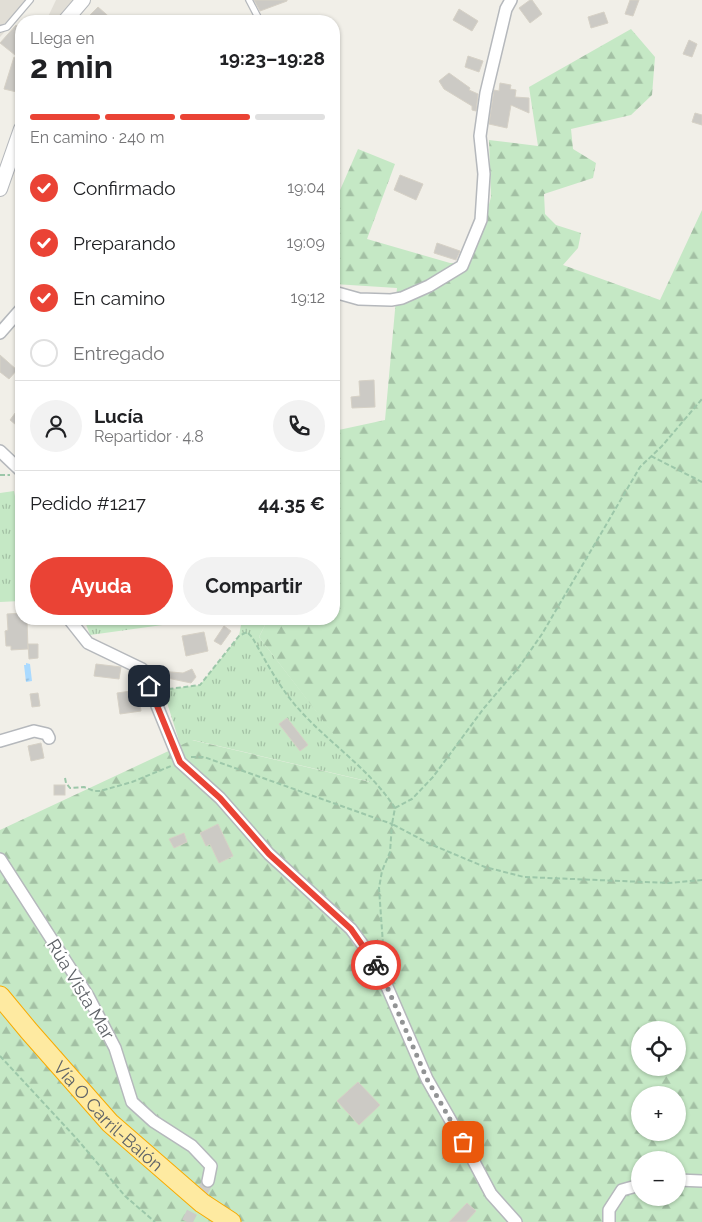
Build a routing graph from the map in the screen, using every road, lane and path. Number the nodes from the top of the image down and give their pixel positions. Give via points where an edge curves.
1 (30, 0) edge
2 (83, 0) edge
3 (249, 0) edge
4 (511, 0) edge
5 (17, 15) edge
6 (69, 15) edge
7 (257, 15) edge
8 (15, 18) edge
9 (0, 29) edge
10 (15, 146) edge
11 (0, 189) edge
12 (340, 294) edge
13 (15, 316) edge
14 (0, 333) edge
15 (702, 399) edge
16 (0, 451) edge
17 (652, 456) junction
18 (15, 465) edge
19 (702, 482) edge
20 (74, 625) edge
21 (149, 686) junction
22 (50, 738) dead end
23 (0, 740) edge
24 (180, 762) junction
25 (65, 778) dead end
26 (395, 808) junction
27 (392, 824) junction
28 (0, 859) edge
29 (702, 880) edge
30 (385, 982) junction
31 (0, 996) edge
32 (0, 1056) edge
33 (686, 1180) edge
34 (208, 1181) tunnel mouth
35 (702, 1181) edge
36 (631, 1188) edge
37 (155, 1222) edge
38 (231, 1222) edge
39 (516, 1222) edge
40 (609, 1222) edge

1 - 5 lane
2 - 6 street
3 - 7 lane
4 - 12 street via 506,9 483,111 480,136 484,174 481,220 462,266 430,286 402,298 359,299
8 - 9 lane via 7,27
10 - 11 street
13 - 14 street
15 - 17 path
16 - 18 street
17 - 19 path
17 - 26 path via 640,467 520,667 484,708 433,777 412,799
20 - 21 street via 88,644 142,669
21 - 24 street
21 - 26 path via 163,690 200,685 239,636 247,632 291,700 383,790
22 - 23 street via 34,731
24 - 25 path via 100,791 70,788
24 - 27 path via 190,757 204,757
24 - 30 street via 220,798 269,854 351,929
26 - 27 path
27 - 29 path via 485,867 524,877 669,883
27 - 30 path via 390,852 379,888
28 - 34 street, Rúa Vista Mar via 88,996 115,1048 132,1102 152,1121 192,1146 211,1166
30 - 39 street via 427,1079 491,1194
31 - 38 highway, Vía O Carril-Baión via 110,1123 202,1203
32 - 37 path via 125,1196
33 - 35 street
36 - 40 street via 622,1190 609,1210

